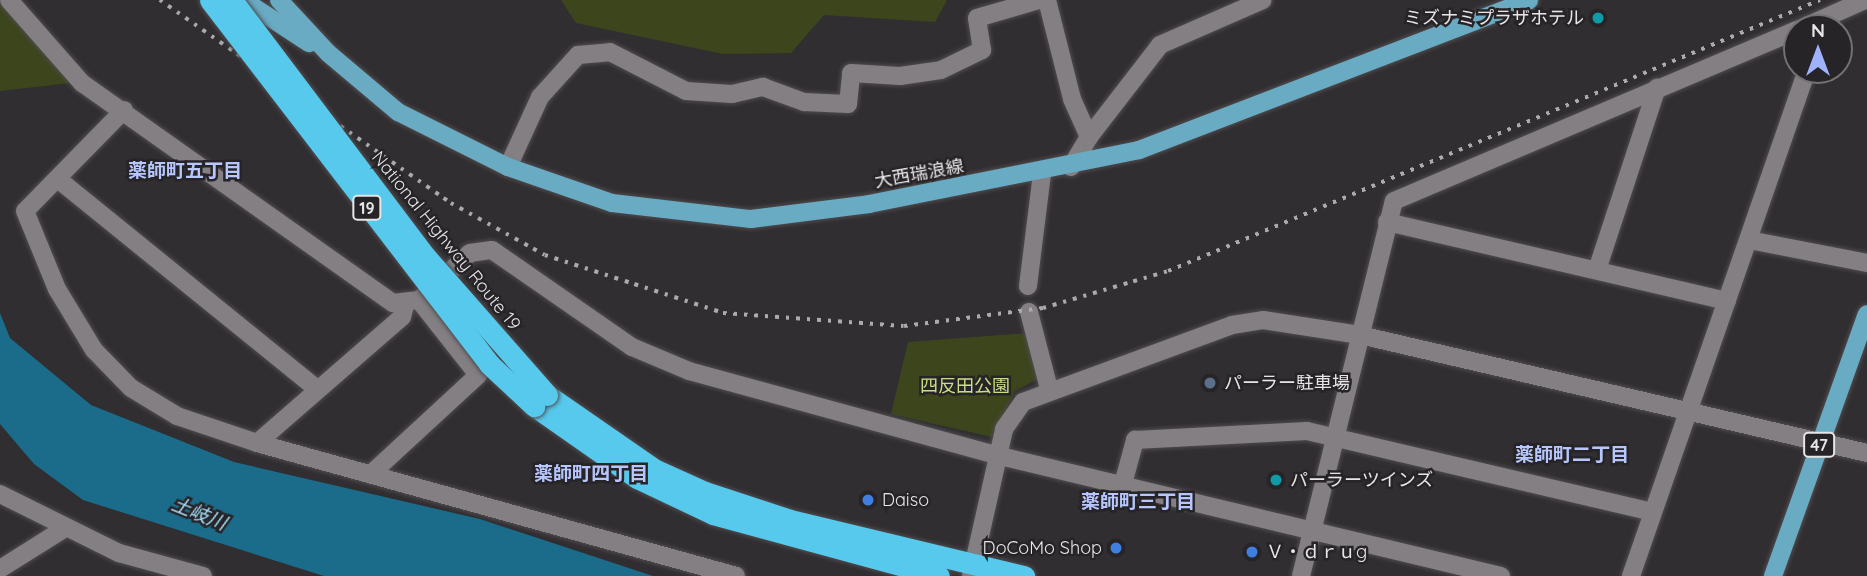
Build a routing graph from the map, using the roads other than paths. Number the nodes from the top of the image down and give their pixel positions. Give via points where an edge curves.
1 (9, 0) edge
2 (210, 0) edge
3 (232, 0) edge
4 (243, 0) edge
5 (279, 0) edge
6 (1039, 0) edge
7 (1047, 0) edge
8 (1263, 0) edge
9 (1528, 0) edge
10 (1865, 0) edge
11 (1840, 14) edge
12 (1783, 36) edge
13 (328, 53) junction
14 (1802, 84) edge
15 (1657, 88) junction
16 (124, 110) junction
17 (1089, 137) junction
18 (508, 167) junction
19 (1071, 167) junction
20 (1042, 173) junction
21 (59, 180) junction
22 (1387, 222) junction
23 (1749, 240) junction
24 (1867, 263) edge
25 (1597, 270) junction
26 (1028, 286) dead end
27 (1727, 301) junction
28 (412, 303) junction
29 (1029, 312) dead end
30 (1867, 314) edge
31 (1360, 335) junction
32 (317, 389) junction
33 (1049, 389) junction
34 (541, 401) junction
35 (1689, 410) junction
36 (1336, 437) junction
37 (1819, 442) junction
38 (257, 443) junction
39 (1867, 453) edge
40 (1000, 456) junction
41 (373, 472) junction
42 (1123, 484) junction
43 (0, 494) edge
44 (1653, 512) junction
45 (62, 530) junction
46 (1312, 530) junction
47 (7, 570) edge
48 (972, 570) edge
49 (203, 576) edge
50 (736, 576) edge
51 (939, 576) edge
52 (1024, 576) edge
53 (1301, 576) edge
54 (1501, 576) edge
55 (1631, 576) edge
56 (1773, 576) edge

1 - 16 street via 82,83
2 - 34 highway, National Highway Route 19 / 19, bridge via 489,364
3 - 34 highway, National Highway Route 19 / 19, bridge
4 - 13 main road
5 - 13 main road
6 - 18 street via 977,18 982,50 941,69 900,76 850,73 848,104 804,102 764,87 732,94 686,91 610,52 578,55 541,97
7 - 17 street via 1072,99
8 - 17 street via 1160,45
9 - 19 main road, 大西瑞浪線 via 1139,150
10 - 11 street
12 - 15 street
13 - 18 main road, 大西瑞浪線 via 398,111
14 - 23 street
15 - 22 street via 1394,201
15 - 25 street
16 - 21 street
16 - 28 street
17 - 19 street
18 - 20 main road, 大西瑞浪線 via 612,203 751,219
19 - 20 main road, 大西瑞浪線
20 - 26 street
21 - 32 street
21 - 38 street via 25,211 57,289 94,350 131,388 177,416
22 - 25 street
22 - 31 street
23 - 24 street
23 - 27 street
25 - 27 street
27 - 35 street
28 - 32 street via 402,317
28 - 40 street via 470,253 492,250 656,360
28 - 41 street via 478,375
29 - 33 street
30 - 37 main road, 47
31 - 33 street via 1294,322 1232,325
31 - 35 street
31 - 36 street
32 - 38 street
33 - 40 street via 1014,412
34 - 48 highway, National Highway Route 19 / 19 via 654,469 705,492
34 - 51 highway, National Highway Route 19 / 19 via 637,478 713,514
35 - 37 street
35 - 44 street
36 - 42 street via 1307,431 1135,440
36 - 44 street
36 - 46 street
37 - 39 street
37 - 56 main road, 47
38 - 41 street
40 - 42 street
40 - 48 street
41 - 50 street
42 - 46 street
43 - 45 street
44 - 55 street
45 - 47 street
45 - 49 street via 119,554
46 - 53 street
46 - 54 street
48 - 52 highway, National Highway Route 19 / 19

